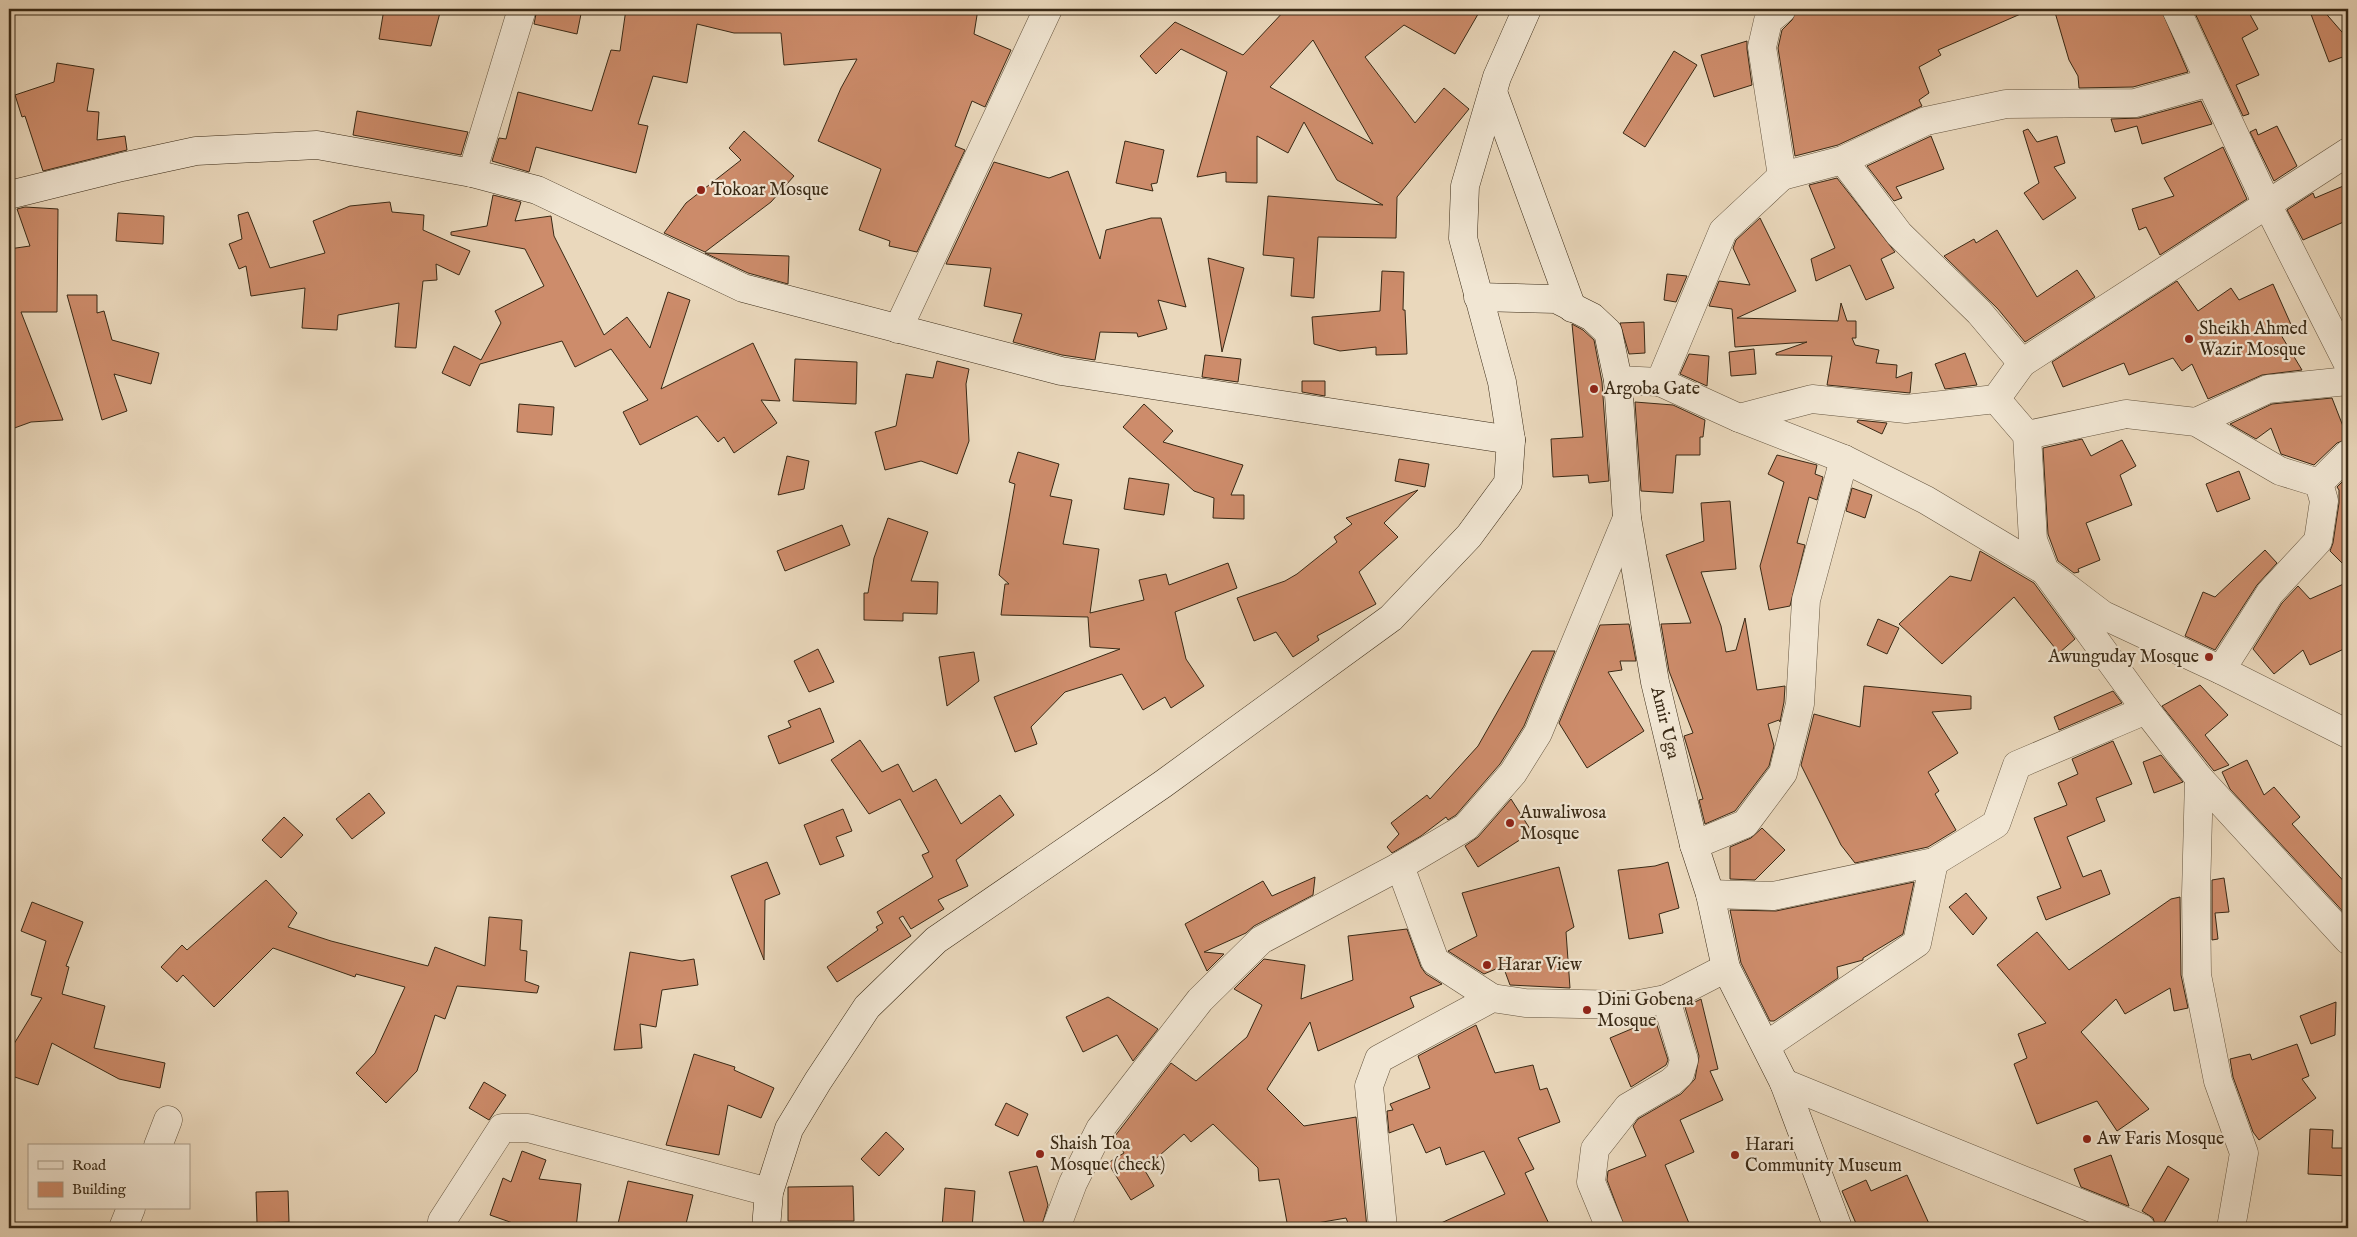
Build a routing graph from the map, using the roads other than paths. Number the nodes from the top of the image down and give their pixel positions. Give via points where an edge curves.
1 (522, 9) edge
2 (1048, 9) edge
3 (1527, 9) edge
4 (1782, 9) edge
5 (2176, 9) edge
6 (2210, 82) junction
7 (1493, 92) junction
8 (2348, 152) edge
9 (1843, 160) junction
10 (472, 173) junction
11 (1782, 176) junction
12 (9, 196) edge
13 (2267, 204) junction
14 (1478, 297) junction
15 (1572, 308) junction
16 (898, 329) junction
17 (2022, 363) junction
18 (2348, 364) edge
19 (1618, 380) junction
20 (2348, 381) edge
21 (1660, 382) junction
22 (1996, 399) junction
23 (1739, 418) junction
24 (2196, 422) junction
25 (2027, 435) junction
26 (1511, 440) junction
27 (2348, 454) edge
28 (1844, 459) junction
29 (2319, 482) junction
30 (1627, 518) junction
31 (2045, 571) junction
32 (2221, 670) junction
33 (2146, 710) junction
34 (2348, 734) edge
35 (2199, 778) junction
36 (1694, 844) junction
37 (1934, 862) junction
38 (1400, 866) junction
39 (1710, 894) junction
40 (2348, 940) edge
41 (1726, 968) junction
42 (1492, 998) junction
43 (1666, 1000) junction
44 (1767, 1045) junction
45 (1784, 1083) junction
46 (168, 1120) dead end
47 (159, 1144) edge
48 (769, 1192) junction
49 (130, 1210) edge
50 (442, 1221) dead end
51 (2133, 1227) edge
52 (123, 1228) edge
53 (766, 1228) edge
54 (1056, 1228) edge
55 (1383, 1228) edge
56 (1610, 1228) edge
57 (1838, 1228) edge
58 (2231, 1228) edge

1 - 10 street
2 - 16 street
3 - 7 street
4 - 11 street via 1768,21 1762,47
5 - 6 street
6 - 9 street via 2134,104 2006,104 1926,121
6 - 13 street
7 - 14 street via 1465,186 1463,238
7 - 15 street
8 - 13 street
9 - 11 street
9 - 17 street via 1899,234 1978,312
10 - 12 street via 317,145 196,152
10 - 16 street via 537,190 743,288
11 - 21 street via 1723,232
13 - 17 street
13 - 18 street
14 - 15 street, Amir Uga via 1556,299
14 - 26 street via 1502,382
15 - 19 street, Amir Uga via 1592,317 1608,332
16 - 26 street via 1061,371
17 - 22 street
19 - 21 street
19 - 30 street, Amir Uga
20 - 24 street via 2268,389
21 - 23 street
22 - 23 street via 1906,408 1812,399
22 - 25 street
23 - 28 street
24 - 25 street via 2126,414
24 - 29 street via 2280,471
25 - 31 street via 2033,540
26 - 48 street via 1508,483 1469,536 1391,618 1163,784 936,940 868,1007 789,1129
27 - 29 street
28 - 31 street via 1926,500
28 - 36 street via 1806,600 1800,704 1783,773 1745,824
29 - 32 street via 2324,501 2318,541 2270,593
30 - 36 street, Amir Uga via 1654,682
30 - 38 street via 1538,733 1513,773 1466,827
31 - 32 street via 2103,615
31 - 33 street
32 - 34 street
33 - 35 street
33 - 37 street via 2017,765 1996,824
35 - 40 street
35 - 58 street via 2197,975 2218,1081 2244,1153
36 - 39 street, Amir Uga
37 - 39 street via 1773,896
37 - 44 street via 1917,943
38 - 42 street via 1435,961
38 - 54 street via 1261,940 1200,1000 1100,1129 1073,1183
39 - 41 street, Amir Uga
41 - 43 street
41 - 44 street, Amir Uga
42 - 43 street via 1525,1003 1634,1005
42 - 55 street via 1379,1059 1369,1086
43 - 56 street via 1684,1060 1680,1074 1628,1107 1595,1149 1591,1182
44 - 45 street, Amir Uga
45 - 51 street
45 - 57 street, Amir Uga
46 - 47 street
48 - 50 street via 528,1128 502,1128
48 - 53 street
49 - 52 street

